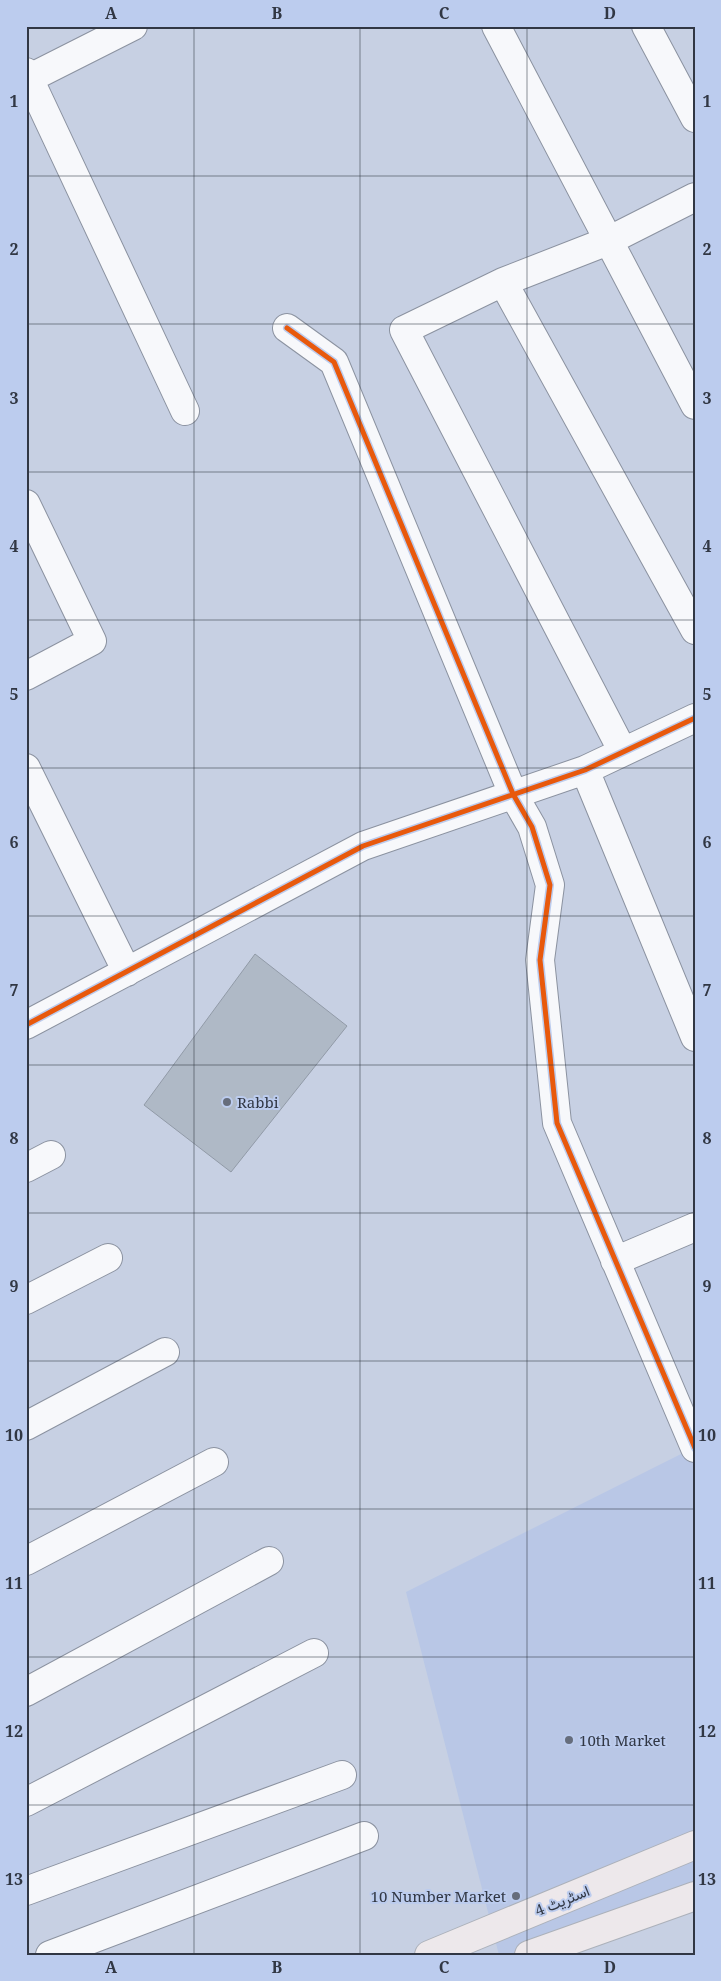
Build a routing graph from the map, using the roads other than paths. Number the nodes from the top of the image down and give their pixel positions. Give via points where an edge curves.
1 (133, 26) edge
2 (496, 26) edge
3 (646, 26) edge
4 (27, 77) edge
5 (695, 118) edge
6 (695, 197) edge
7 (608, 241) junction
8 (503, 282) junction
9 (287, 328) dead end
10 (695, 405) edge
11 (186, 411) dead end
12 (26, 504) edge
13 (695, 630) edge
14 (26, 676) edge
15 (694, 721) edge
16 (622, 752) junction
17 (26, 768) edge
18 (585, 770) junction
19 (514, 794) junction
20 (127, 972) junction
21 (26, 1025) edge
22 (695, 1037) edge
23 (50, 1155) dead end
24 (26, 1168) edge
25 (695, 1228) edge
26 (108, 1258) dead end
27 (615, 1261) junction
28 (26, 1300) edge
29 (165, 1352) dead end
30 (26, 1426) edge
31 (695, 1448) edge
32 (214, 1462) dead end
33 (269, 1561) dead end
34 (26, 1562) edge
35 (314, 1653) dead end
36 (26, 1692) edge
37 (342, 1775) dead end
38 (26, 1802) edge
39 (364, 1836) dead end
40 (695, 1846) edge
41 (26, 1891) edge
42 (695, 1896) edge
43 (50, 1955) edge
44 (429, 1955) edge
45 (528, 1955) edge

1 - 4 street
2 - 7 street
3 - 5 street
4 - 11 street
6 - 7 street
7 - 8 street
7 - 10 street
8 - 13 street
8 - 16 street via 404,330
9 - 19 street via 334,362
12 - 14 street via 92,641
15 - 16 street
16 - 18 street
17 - 20 street
18 - 19 street
18 - 22 street
19 - 20 street via 363,846
19 - 27 street via 532,827 550,885 540,960 557,1123
20 - 21 street
23 - 24 street
25 - 27 street
26 - 28 street
27 - 31 street
29 - 30 street
32 - 34 street
33 - 36 street
35 - 38 street
37 - 41 street
39 - 43 street
40 - 44 main road, اسٹریٹ 4
42 - 45 main road

